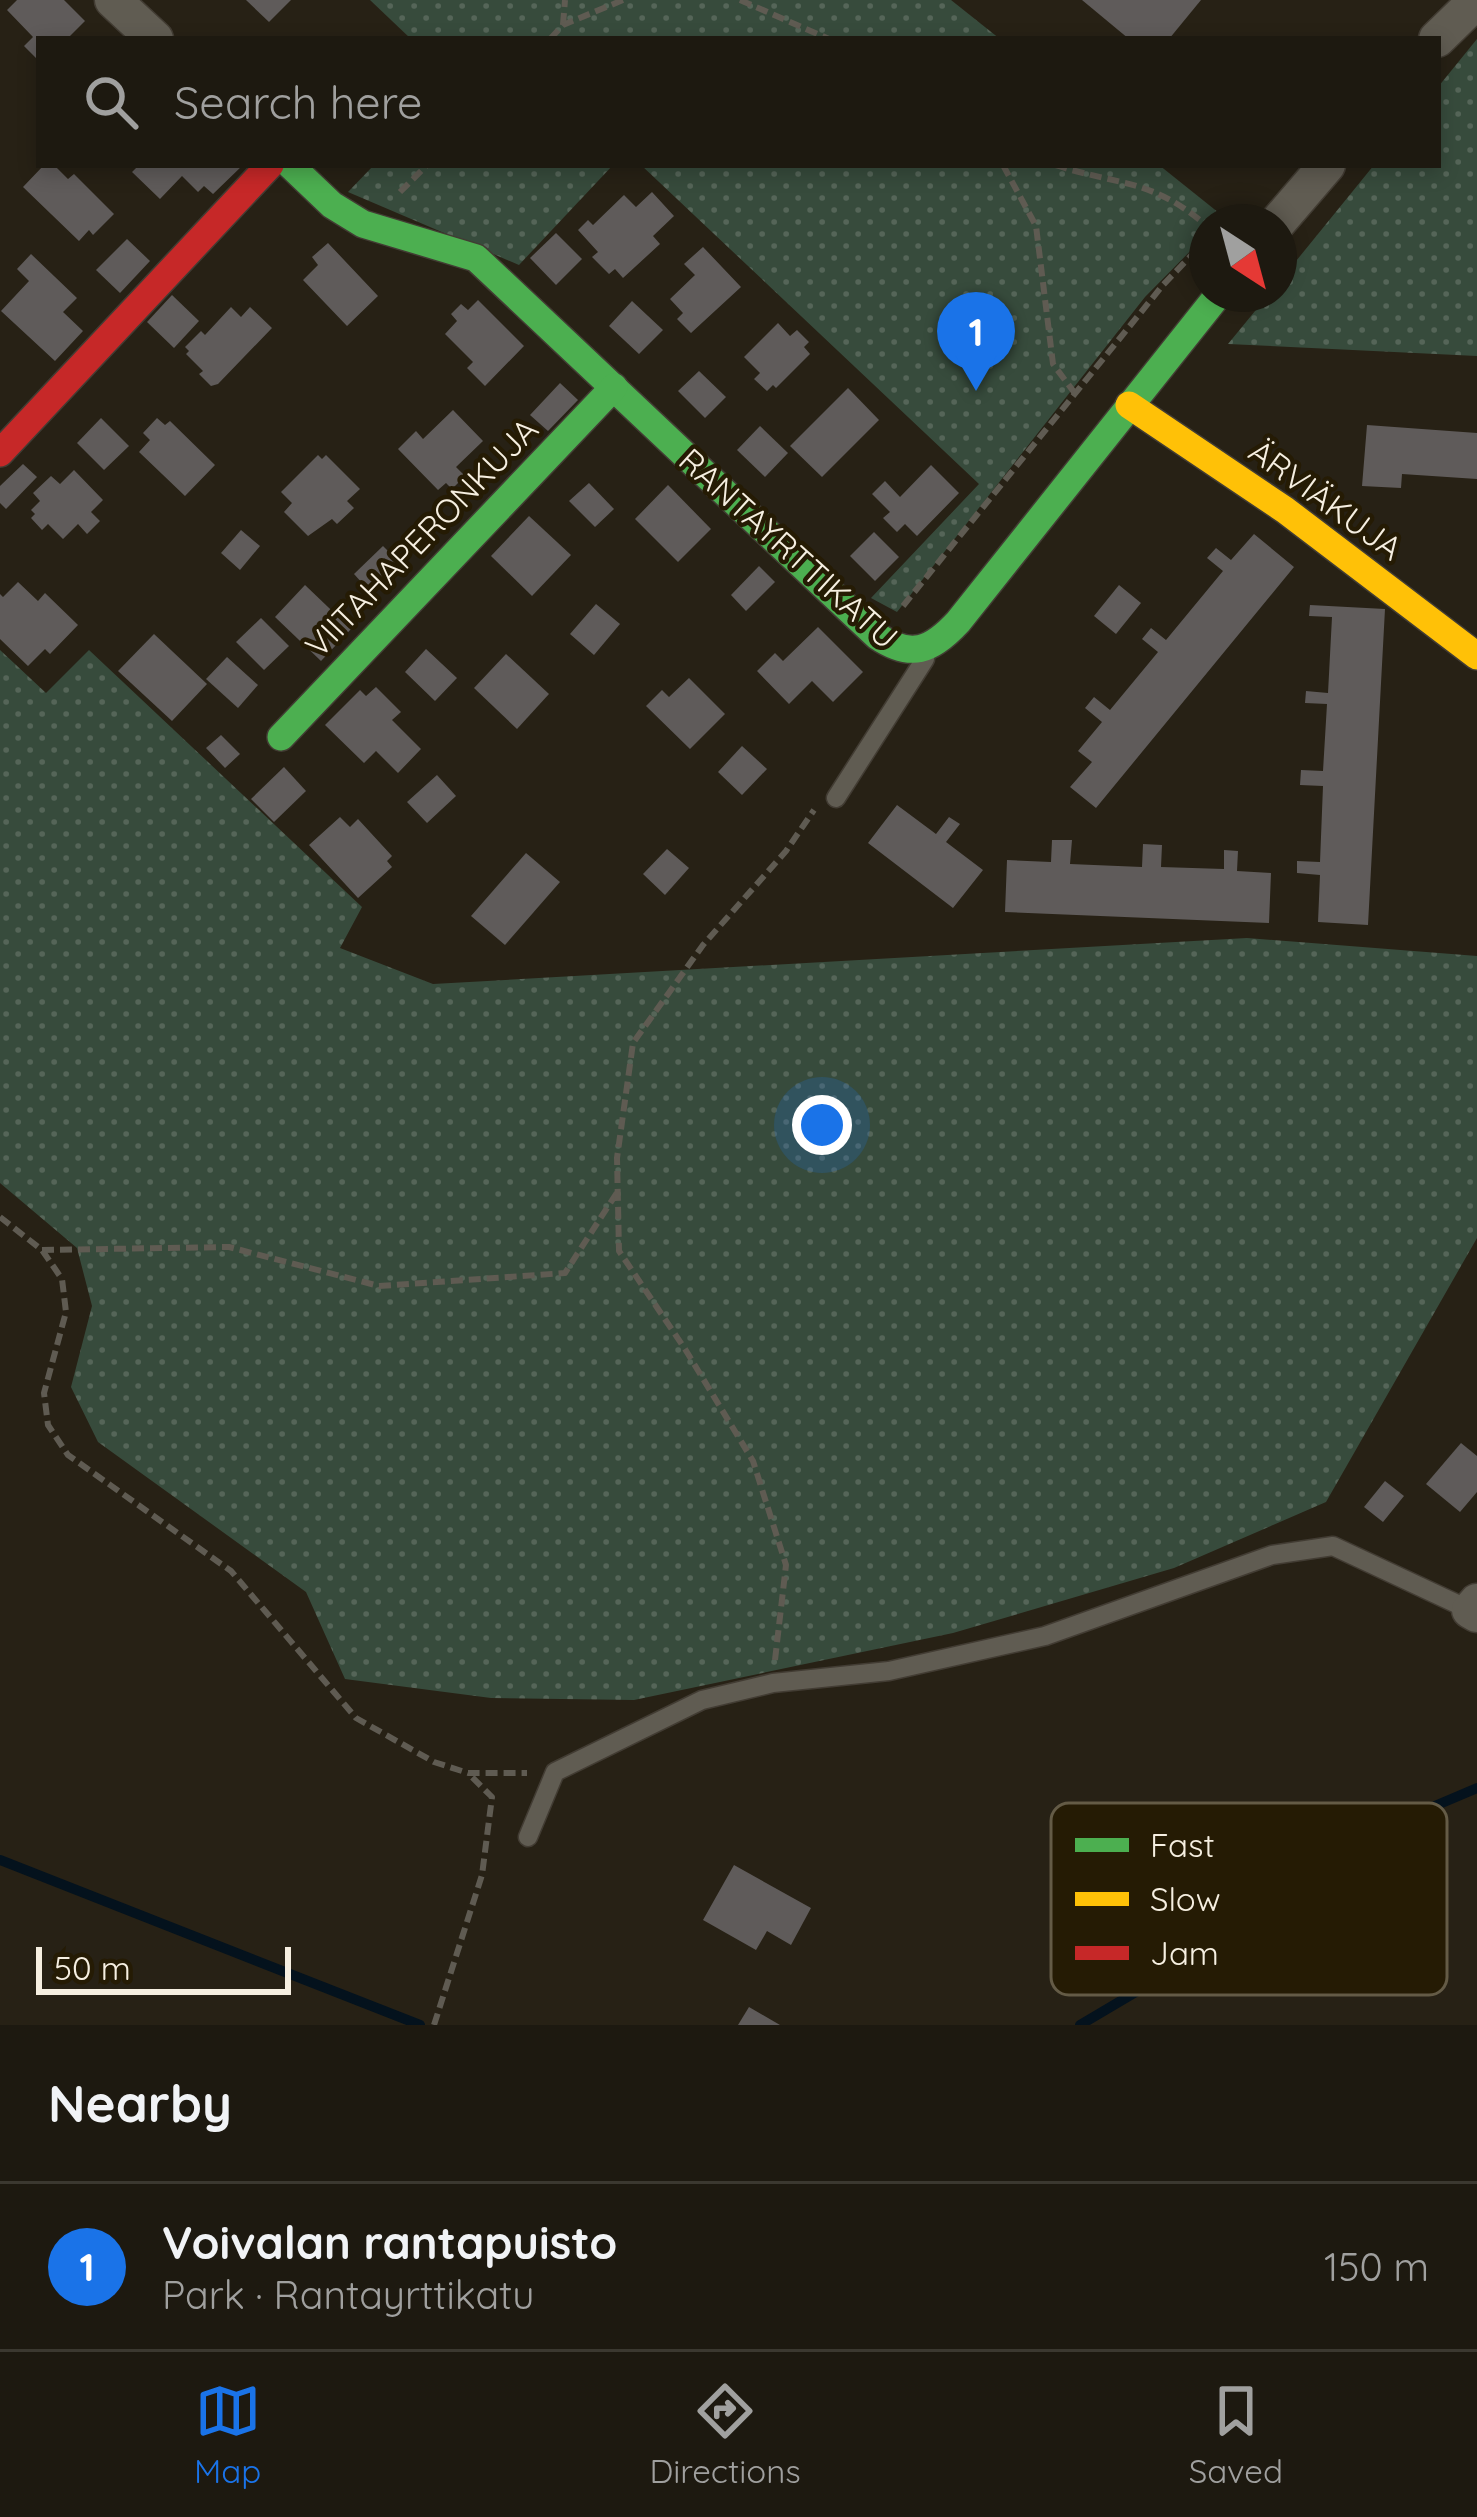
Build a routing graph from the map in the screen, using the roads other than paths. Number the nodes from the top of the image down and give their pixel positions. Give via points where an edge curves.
1 (113, 0) edge
2 (1477, 0) edge
3 (152, 36) edge
4 (1440, 36) edge
5 (267, 168) edge
6 (293, 168) edge
7 (1324, 168) edge
8 (1293, 204) edge
9 (1204, 312) edge
10 (614, 387) junction
11 (1120, 415) junction
12 (0, 454) edge
13 (934, 645) junction
14 (1477, 656) edge
15 (280, 737) dead end
16 (830, 797) road end
17 (1475, 1609) edge
18 (528, 1837) dead end

1 - 3 street
2 - 4 street
5 - 12 street
6 - 10 street, RANTAYRTTIKATU via 348,217 476,258
7 - 8 street
9 - 11 street, RANTAYRTTIKATU
10 - 13 street, RANTAYRTTIKATU via 877,636 906,653
10 - 15 street, VIITAHAPERONKUJA
11 - 13 street, RANTAYRTTIKATU
11 - 14 street, ÄRVIÄKUJA via 1285,510
13 - 16 lane
17 - 18 lane via 1333,1546 1272,1555 1045,1636 702,1700 555,1772

